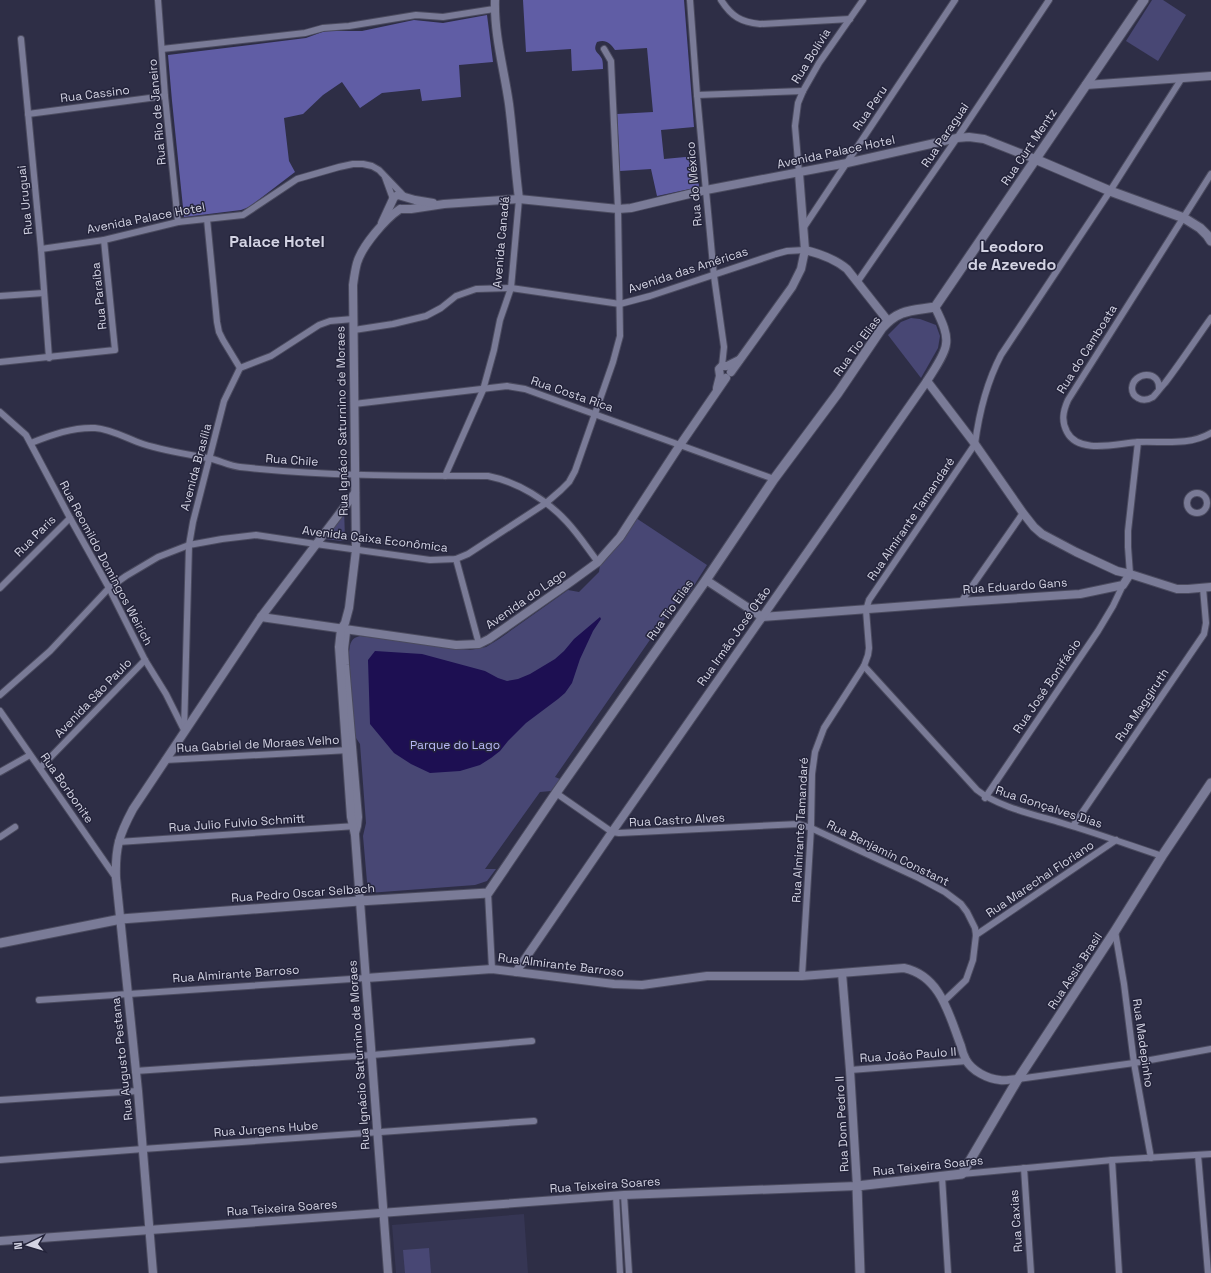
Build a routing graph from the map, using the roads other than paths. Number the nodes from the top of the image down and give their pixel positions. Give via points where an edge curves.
1 (158, 0) edge
2 (495, 0) edge
3 (690, 0) edge
4 (721, 0) edge
5 (863, 0) edge
6 (955, 0) edge
7 (1049, 0) edge
8 (1144, 0) edge
9 (494, 9) junction
10 (850, 19) junction
11 (21, 39) dead end
12 (162, 49) junction
13 (604, 49) dead end
14 (1211, 76) edge
15 (1182, 78) junction
16 (1086, 85) junction
17 (803, 91) junction
18 (697, 94) junction
19 (165, 96) junction
20 (28, 114) junction
21 (957, 138) junction
22 (1036, 159) junction
23 (847, 163) junction
24 (799, 173) junction
25 (1211, 174) edge
26 (384, 175) junction
27 (706, 190) junction
28 (1110, 191) junction
29 (404, 196) junction
30 (519, 199) junction
31 (392, 201) junction
32 (444, 204) junction
33 (401, 209) junction
34 (618, 209) junction
35 (207, 218) junction
36 (1184, 218) junction
37 (178, 222) junction
38 (380, 225) junction
39 (804, 227) junction
40 (104, 240) junction
41 (1211, 241) edge
42 (41, 249) junction
43 (805, 250) junction
44 (714, 276) junction
45 (858, 281) junction
46 (511, 288) junction
47 (44, 293) junction
48 (0, 296) edge
49 (620, 304) junction
50 (935, 307) junction
51 (1211, 318) edge
52 (353, 319) junction
53 (888, 321) junction
54 (354, 330) junction
55 (724, 347) junction
56 (49, 358) junction
57 (0, 362) edge
58 (240, 368) junction
59 (727, 370) junction
60 (927, 381) junction
61 (483, 390) junction
62 (1159, 390) junction
63 (354, 404) junction
64 (0, 412) edge
65 (595, 414) junction
66 (1211, 433) edge
67 (1138, 442) junction
68 (31, 443) junction
69 (975, 444) junction
70 (680, 445) junction
71 (209, 458) junction
72 (354, 474) junction
73 (445, 476) junction
74 (774, 479) junction
75 (355, 493) junction
76 (546, 503) junction
77 (1211, 510) edge
78 (1203, 511) dead end
79 (1023, 513) junction
80 (70, 518) junction
81 (316, 544) junction
82 (189, 545) junction
83 (356, 550) junction
84 (456, 560) junction
85 (598, 562) junction
86 (1130, 574) junction
87 (706, 580) junction
88 (1123, 585) junction
89 (1207, 587) edge
90 (0, 588) edge
91 (108, 588) junction
92 (961, 602) junction
93 (866, 610) junction
94 (260, 617) junction
95 (762, 617) junction
96 (344, 627) junction
97 (479, 644) junction
98 (145, 660) junction
99 (864, 666) junction
100 (0, 695) edge
101 (0, 710) edge
102 (184, 732) junction
103 (349, 750) junction
104 (30, 754) junction
105 (165, 760) junction
106 (40, 768) junction
107 (0, 772) edge
108 (1211, 783) edge
109 (556, 793) junction
110 (985, 798) junction
111 (1073, 826) junction
112 (14, 827) dead end
113 (811, 828) junction
114 (355, 829) junction
115 (612, 832) junction
116 (0, 837) edge
117 (1116, 840) junction
118 (118, 842) junction
119 (1162, 856) junction
120 (116, 878) junction
121 (488, 893) junction
122 (359, 901) junction
123 (121, 919) junction
124 (1115, 931) junction
125 (976, 935) junction
126 (0, 943) edge
127 (492, 969) junction
128 (516, 972) junction
129 (842, 973) junction
130 (802, 976) junction
131 (366, 978) junction
132 (128, 994) junction
133 (39, 1000) dead end
134 (944, 1001) junction
135 (532, 1041) dead end
136 (1211, 1049) edge
137 (372, 1055) junction
138 (967, 1061) junction
139 (1134, 1063) junction
140 (850, 1070) junction
141 (136, 1071) junction
142 (1018, 1079) junction
143 (138, 1091) junction
144 (0, 1100) edge
145 (534, 1121) dead end
146 (377, 1133) junction
147 (143, 1149) junction
148 (1211, 1154) edge
149 (1198, 1155) junction
150 (1152, 1158) junction
151 (0, 1160) edge
152 (1112, 1160) junction
153 (1024, 1168) junction
154 (962, 1174) junction
155 (942, 1177) junction
156 (857, 1186) junction
157 (616, 1195) junction
158 (624, 1195) junction
159 (383, 1213) junction
160 (149, 1230) junction
161 (0, 1241) edge
162 (619, 1254) junction
163 (628, 1254) junction
164 (153, 1273) edge
165 (388, 1273) edge
166 (620, 1273) edge
167 (629, 1273) edge
168 (860, 1273) edge
169 (948, 1273) edge
170 (1031, 1273) edge
171 (1119, 1273) edge
172 (1208, 1273) edge

1 - 12 street, Rua Rio de Janeiro
2 - 9 street, Avenida Canadá
3 - 18 street, Rua do México
4 - 10 street via 733,15 750,23
5 - 10 street, Rua Bolívia
6 - 23 street, Rua Peru
7 - 21 street, Rua Paraguai
8 - 16 main road, Rua Curt Mentz
9 - 12 street via 443,17 416,15 323,28 305,34
9 - 30 street, Avenida Canadá via 510,110
10 - 17 street, Rua Bolívia
11 - 20 street, Rua Uruguai
12 - 19 street, Rua Rio de Janeiro
13 - 34 street, Avenida Caixa Econômica via 611,61
14 - 15 street
15 - 16 street
15 - 28 street
16 - 22 main road, Rua Curt Mentz
17 - 18 street
17 - 24 street, Rua Bolívia via 798,103 795,126
18 - 27 street, Rua do México
19 - 20 street, Rua Cassino
19 - 37 street, Rua Rio de Janeiro
20 - 42 street, Rua Uruguai
21 - 22 street, Avenida Palace Hotel via 984,139
21 - 23 street, Avenida Palace Hotel
21 - 45 street, Rua Paraguai
22 - 28 main road, Avenida Palace Hotel
22 - 50 main road, Rua Curt Mentz
23 - 24 street, Avenida Palace Hotel
23 - 39 street, Rua Peru
24 - 27 street, Avenida Palace Hotel
24 - 39 street, Rua Bolívia
25 - 36 street, Rua do Camboata
26 - 29 street, Avenida Palace Hotel
26 - 31 street
26 - 35 street, Avenida Palace Hotel via 372,166 363,164 339,167 297,179 243,215
27 - 34 street, Avenida Palace Hotel
27 - 44 street, Rua do México
28 - 36 main road, Avenida Palace Hotel
28 - 69 street via 1001,355 988,382
29 - 31 street via 398,194
29 - 32 street, Avenida Palace Hotel via 422,202
29 - 33 street via 406,204
30 - 32 street, Avenida Palace Hotel
30 - 34 street, Avenida Palace Hotel
30 - 46 street, Avenida Canadá
31 - 33 street via 394,206
31 - 38 street, Rua Ignácio Saturnino de Moraes
32 - 33 street, Avenida Palace Hotel
33 - 38 street, Rua Ignácio Saturnino de Moraes
34 - 49 street, Avenida Caixa Econômica
35 - 37 street, Avenida Palace Hotel
35 - 58 street via 219,332
36 - 41 main road, Avenida Palace Hotel via 1200,228
36 - 67 street, Rua do Camboata via 1065,408 1063,424 1077,443 1090,446
37 - 40 street, Avenida Palace Hotel
38 - 52 street, Rua Ignácio Saturnino de Moraes via 357,262 353,285
39 - 43 street, Rua Bolívia
40 - 42 street, Avenida Palace Hotel
40 - 56 street, Rua Paraíba via 115,350
42 - 47 street, Rua Uruguai
43 - 44 street, Avenida das Américas via 776,254
43 - 45 street, Avenida das Américas via 839,262
43 - 59 street, Avenida do Lago via 801,269 792,287 742,359
44 - 49 street, Avenida das Américas
44 - 55 street, Rua do México
45 - 53 street, Avenida das Américas
46 - 49 street, Avenida das Américas
46 - 54 street, Avenida das Américas via 476,289 456,296 426,316
46 - 61 street, Avenida Canadá via 500,320
47 - 48 street
47 - 56 street, Rua Uruguai
49 - 65 street, Avenida Caixa Econômica via 620,336
50 - 53 main road, Rua Tio Elias via 905,312
50 - 60 street, Rua Irmão José Otão via 944,329 946,345 943,355
51 - 62 street
52 - 54 street, Rua Ignácio Saturnino de Moraes
52 - 58 street via 330,321 319,325 271,356
53 - 74 main road, Rua Tio Elias
54 - 63 street, Rua Ignácio Saturnino de Moraes
55 - 59 street, Rua do México
55 - 59 street via 727,360 730,362
56 - 57 street
58 - 71 street, Avenida Brasília via 224,401
59 - 70 street, Avenida do Lago via 716,394
60 - 69 street
60 - 95 street, Rua Irmão José Otão
61 - 63 street, Rua Costa Rica
61 - 65 street, Rua Costa Rica via 507,386 525,389
61 - 73 street, Avenida Canadá
62 - 62 street via 1154,396 1142,400 1134,395 1132,390 1133,384 1141,376 1147,375 1157,381
63 - 72 street, Rua Ignácio Saturnino de Moraes
64 - 68 street, Rua Reomildo Domingos Weirich via 19,428
65 - 70 street, Rua Costa Rica
65 - 76 street, Avenida Caixa Econômica via 572,477
66 - 67 street, Rua do Camboata via 1184,442
67 - 86 street via 1128,531
68 - 71 street, Rua Chile via 61,432 96,428 162,450
68 - 80 street, Rua Reomildo Domingos Weirich
69 - 79 street
69 - 93 street, Rua Almirante Tamandaré via 873,593
70 - 74 street, Rua Costa Rica
70 - 85 street, Avenida do Lago via 632,520
71 - 72 street, Rua Chile via 238,467
71 - 82 street, Avenida Brasília
72 - 73 street, Rua Chile
72 - 75 street, Rua Ignácio Saturnino de Moraes
73 - 76 street, Rua Chile via 499,478
74 - 87 main road, Rua Tio Elias
75 - 81 street, Rua Augusto Pestana
75 - 83 street, Rua Ignácio Saturnino de Moraes
76 - 84 street, Avenida Caixa Econômica
76 - 85 street, Rua Chile via 567,522
77 - 78 street
79 - 86 street via 1042,534 1117,571
79 - 92 street
80 - 90 street, Rua Paris
80 - 91 street, Rua Reomildo Domingos Weirich
81 - 82 street, Avenida Caixa Econômica via 256,535
81 - 83 street, Avenida Caixa Econômica
81 - 94 street, Rua Augusto Pestana
82 - 91 street, Avenida Caixa Econômica via 158,557
82 - 102 street, Avenida Brasília
83 - 84 street, Avenida Caixa Econômica via 430,560
83 - 96 street, Rua Ignácio Saturnino de Moraes via 350,608
84 - 97 street
85 - 97 street, Avenida do Lago
86 - 88 street
86 - 89 street via 1177,589
87 - 95 street
87 - 109 main road, Rua Tio Elias
88 - 92 street, Rua Eduardo Gans via 1080,594
88 - 110 street, Rua José Bonifácio via 1098,631
89 - 111 street, Rua Maggiruth via 1204,634
91 - 98 street, Rua Reomildo Domingos Weirich
91 - 100 street, Avenida Caixa Econômica via 50,651
92 - 93 street, Rua Eduardo Gans
93 - 95 street, Rua Eduardo Gans
93 - 99 street, Rua Almirante Tamandaré via 869,648
94 - 96 street, Avenida do Lago
94 - 102 street, Rua Augusto Pestana
95 - 115 street, Rua Irmão José Otão
96 - 97 street, Avenida do Lago via 456,645
96 - 103 street, Rua Ignácio Saturnino de Moraes
98 - 102 street, Rua Reomildo Domingos Weirich via 166,694
98 - 106 street, Avenida São Paulo
99 - 110 street, Rua Gonçalves Dias
99 - 113 street, Rua Almirante Tamandaré via 819,738 812,774
101 - 104 street, Rua Borbonite
102 - 105 street, Rua Augusto Pestana
103 - 105 street, Rua Gabriel de Moraes Velho
103 - 114 street, Rua Ignácio Saturnino de Moraes
104 - 106 street, Rua Borbonite
104 - 107 street
105 - 118 street, Rua Augusto Pestana via 133,809
106 - 120 street, Rua Borbonite
108 - 119 main road, Rua Assis Brasil
109 - 115 street, Rua Castro Alves
109 - 121 main road, Rua Tio Elias
110 - 111 street, Rua Gonçalves Dias
111 - 117 street, Rua Gonçalves Dias
112 - 116 street
113 - 115 street, Rua Castro Alves via 799,824
113 - 125 street, Rua Benjamin Constant via 946,892 967,912
113 - 130 street, Rua Almirante Tamandaré
114 - 118 street, Rua Julio Fulvio Schmitt
114 - 122 street, Rua Ignácio Saturnino de Moraes
115 - 128 street, Rua Irmão José Otão
117 - 119 street, Rua Gonçalves Dias
117 - 125 street, Rua Marechal Floriano
118 - 120 street, Rua Augusto Pestana
119 - 124 main road, Rua Assis Brasil
120 - 123 street, Rua Augusto Pestana
121 - 122 main road, Rua Pedro Oscar Selbach
121 - 127 street
122 - 123 main road, Rua Pedro Oscar Selbach
122 - 131 street, Rua Ignácio Saturnino de Moraes
123 - 126 main road, Rua Pedro Oscar Selbach
123 - 132 street, Rua Augusto Pestana
124 - 139 street, Rua Madepinho
124 - 142 main road, Rua Assis Brasil
125 - 134 street, Rua Benjamin Constant via 973,960 966,980
127 - 128 street, Rua Almirante Barroso
127 - 131 street, Rua Almirante Barroso
128 - 130 street, Rua Almirante Barroso via 622,985 642,985 707,976
129 - 130 street, Rua Almirante Barroso
129 - 134 street, Rua Almirante Barroso via 894,968 912,970 928,979
129 - 140 street, Rua Dom Pedro II
131 - 132 street, Rua Almirante Barroso
131 - 137 street, Rua Ignácio Saturnino de Moraes
132 - 133 street, Rua Almirante Barroso
132 - 141 street, Rua Augusto Pestana
134 - 138 street, Rua Almirante Barroso
135 - 137 street
136 - 139 street
137 - 141 street
137 - 146 street, Rua Ignácio Saturnino de Moraes
138 - 140 street, Rua João Paulo II
138 - 142 street via 989,1077 1000,1080
139 - 142 street
139 - 150 street, Rua Madepinho
140 - 156 street, Rua Dom Pedro II
141 - 143 street, Rua Augusto Pestana
142 - 154 main road, Rua Assis Brasil
143 - 144 street
143 - 147 street, Rua Augusto Pestana
145 - 146 street, Rua Jurgens Hube
146 - 147 street, Rua Jurgens Hube
146 - 159 street, Rua Ignácio Saturnino de Moraes
147 - 151 street, Rua Jurgens Hube
147 - 160 street, Rua Augusto Pestana
148 - 149 street, Rua Teixeira Soares
149 - 150 street, Rua Teixeira Soares
149 - 172 street
150 - 152 street, Rua Teixeira Soares
152 - 153 street, Rua Teixeira Soares
152 - 171 street
153 - 154 street, Rua Teixeira Soares
153 - 170 street, Rua Caxias
154 - 155 main road, Rua Teixeira Soares
155 - 156 main road, Rua Teixeira Soares
155 - 169 street
156 - 158 street, Rua Teixeira Soares
156 - 168 main road, Rua Dom Pedro II
157 - 158 street, Rua Teixeira Soares
157 - 159 street, Rua Teixeira Soares
157 - 162 street
158 - 163 street
159 - 160 street, Rua Teixeira Soares
159 - 165 street, Rua Ignácio Saturnino de Moraes
160 - 161 street, Rua Teixeira Soares
160 - 164 street, Rua Augusto Pestana
162 - 163 street
162 - 166 street
163 - 167 street

